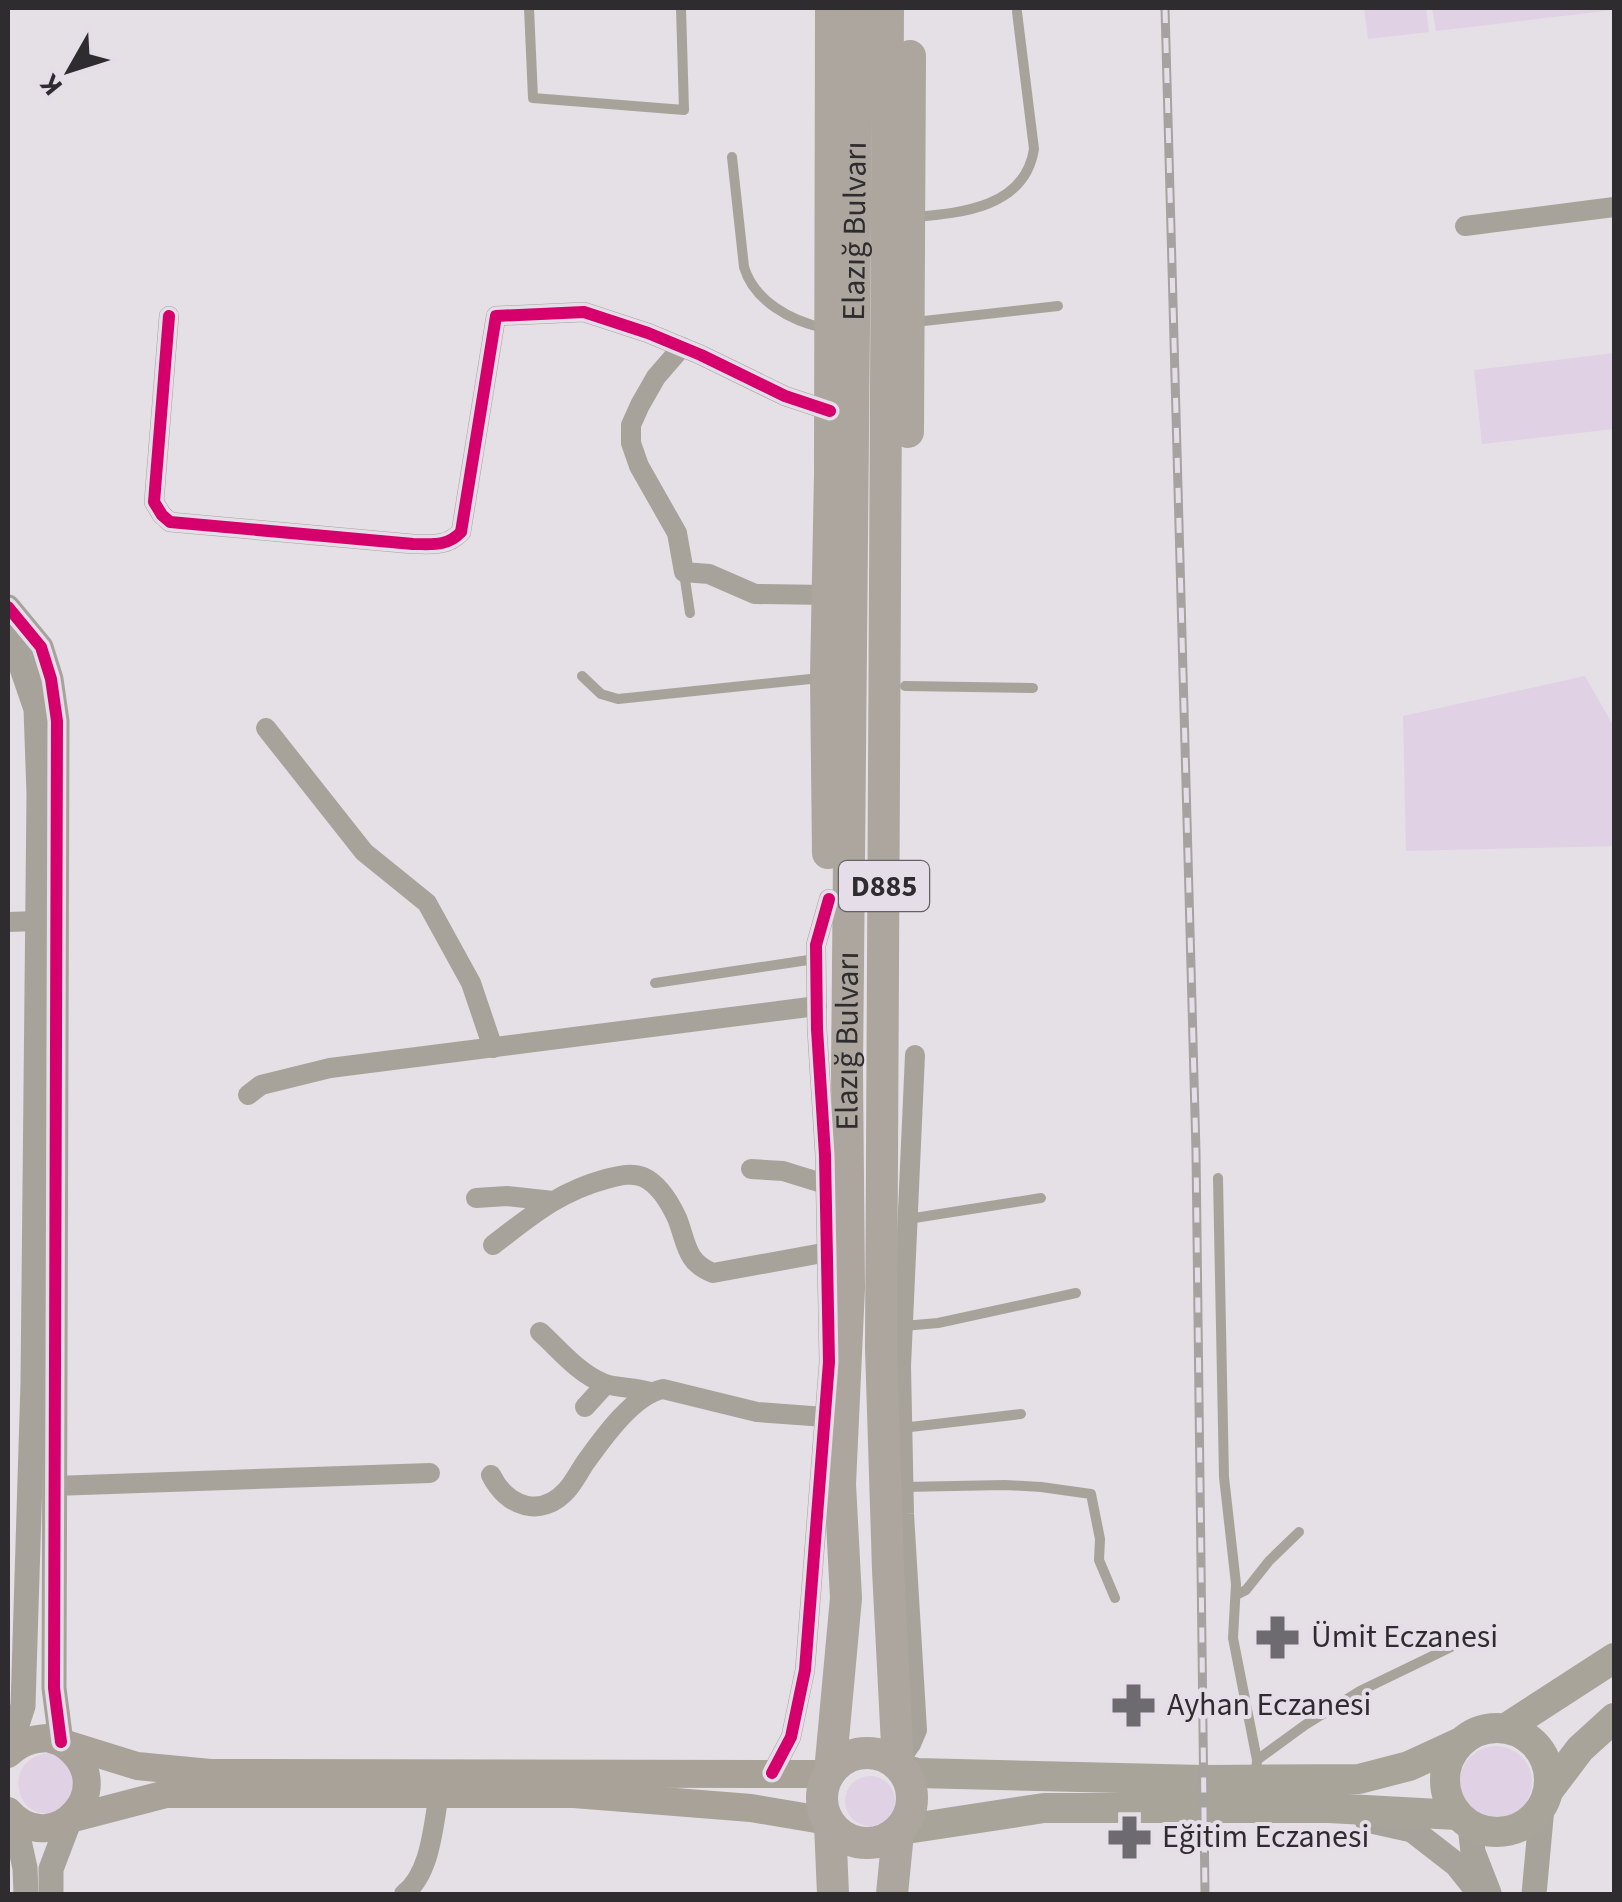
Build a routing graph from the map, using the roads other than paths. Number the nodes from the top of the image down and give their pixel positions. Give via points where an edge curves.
1 (529, 8) edge
2 (681, 8) edge
3 (831, 8) edge
4 (858, 8) edge
5 (888, 8) edge
6 (910, 8) edge
7 (1016, 12) dead end
8 (732, 157) dead end
9 (1614, 208) edge
10 (910, 218) junction
11 (1465, 226) dead end
12 (1058, 306) dead end
13 (169, 316) dead end
14 (910, 323) junction
15 (830, 329) junction
16 (682, 347) junction
17 (830, 411) junction
18 (684, 572) junction
19 (827, 596) junction
20 (8, 607) edge
21 (690, 613) dead end
22 (8, 638) edge
23 (582, 676) dead end
24 (826, 677) junction
25 (905, 686) junction
26 (1034, 688) dead end
27 (266, 728) dead end
28 (884, 895) junction
29 (829, 899) junction
30 (38, 921) junction
31 (8, 922) edge
32 (816, 959) junction
33 (655, 983) dead end
34 (817, 1006) junction
35 (493, 1048) junction
36 (916, 1055) dead end
37 (848, 1071) junction
38 (248, 1096) dead end
39 (751, 1168) dead end
40 (1218, 1178) dead end
41 (825, 1184) junction
42 (476, 1198) dead end
43 (1041, 1198) dead end
44 (552, 1201) junction
45 (908, 1218) junction
46 (494, 1245) dead end
47 (828, 1252) junction
48 (1076, 1293) dead end
49 (903, 1326) junction
50 (540, 1332) dead end
51 (605, 1385) junction
52 (650, 1392) junction
53 (584, 1407) dead end
54 (1022, 1414) dead end
55 (826, 1416) junction
56 (902, 1428) junction
57 (430, 1473) dead end
58 (491, 1475) dead end
59 (54, 1486) junction
60 (903, 1487) junction
61 (1300, 1532) dead end
62 (1236, 1595) junction
63 (1115, 1598) dead end
64 (1451, 1646) dead end
65 (1614, 1658) edge
66 (1614, 1718) edge
67 (1506, 1728) junction
68 (61, 1742) junction
69 (1459, 1743) junction
70 (8, 1753) edge
71 (899, 1765) junction
72 (1257, 1769) junction
73 (772, 1773) junction
74 (829, 1773) junction
75 (439, 1794) junction
76 (1546, 1798) junction
77 (1329, 1808) junction
78 (10, 1815) edge
79 (70, 1819) junction
80 (1464, 1821) junction
81 (829, 1823) junction
82 (899, 1832) junction
83 (26, 1894) edge
84 (50, 1894) edge
85 (404, 1894) edge
86 (833, 1894) edge
87 (892, 1894) edge
88 (1480, 1894) edge
89 (1489, 1894) edge
90 (1534, 1894) edge

1 - 2 lane via 532,98 684,110
3 - 15 highway
4 - 37 highway, Elazığ Bulvarı / D885
5 - 28 highway, Elazığ Bulvarı / D885
6 - 10 highway
7 - 10 lane via 1034,150 1025,177 992,202
8 - 15 lane via 748,280 771,305
9 - 11 street
10 - 14 highway
12 - 14 lane
13 - 16 street via 154,502 162,515 170,522 412,544 442,544 461,532 496,316 584,312
14 - 25 highway
15 - 17 highway
16 - 17 street
16 - 18 street via 640,405 630,442 676,533
17 - 19 highway
18 - 19 street via 709,574 755,594
18 - 21 lane
19 - 24 highway
20 - 59 street via 41,647 57,720
22 - 30 street via 36,710
23 - 24 lane via 618,699
24 - 29 highway
25 - 26 lane
25 - 28 highway
27 - 35 street via 364,852 427,904 470,984
28 - 71 highway, Elazığ Bulvarı / D885 via 881,1348
29 - 32 street
29 - 37 highway
30 - 31 street
30 - 70 street via 24,1687
32 - 33 lane
32 - 34 street
34 - 35 street
34 - 41 street
35 - 38 street via 330,1068 260,1085
36 - 45 street
37 - 74 highway, Elazığ Bulvarı / D885 via 850,1288 840,1484 846,1598
39 - 41 street
40 - 62 lane via 1224,1477
41 - 47 street
42 - 44 street
43 - 45 lane
44 - 46 street
44 - 47 street via 578,1187 642,1176 659,1187 688,1252 713,1274
45 - 49 street
47 - 55 street
48 - 49 lane
49 - 56 street
50 - 51 street
51 - 52 street
51 - 53 street
52 - 55 street via 664,1389 757,1412
52 - 58 street via 554,1501 537,1508 518,1504
54 - 56 lane
55 - 73 street via 806,1670 791,1738
56 - 60 street
57 - 59 street
59 - 68 street via 54,1688
60 - 63 lane via 1006,1485 1091,1494 1100,1560
60 - 71 street via 916,1730
61 - 62 lane
62 - 72 lane via 1235,1658
64 - 72 lane via 1305,1725
65 - 67 main road
66 - 76 main road via 1580,1749
67 - 69 main road via 1473,1733
67 - 76 main road via 1544,1757
68 - 70 main road via 32,1739
68 - 73 main road via 136,1766 210,1773
68 - 79 main road via 74,1750 87,1778 86,1794
69 - 72 main road via 1410,1766 1359,1779 1307,1781
69 - 80 main road via 1444,1787
71 - 72 main road via 917,1772 1203,1780
71 - 74 highway via 869,1752 854,1754
71 - 82 highway via 913,1806
73 - 74 main road
74 - 81 highway via 822,1798
75 - 79 main road via 166,1794
75 - 81 main road via 574,1794 751,1808
75 - 85 street via 416,1885
76 - 80 main road via 1518,1829 1486,1832
76 - 90 street
77 - 80 main road
77 - 82 main road via 1044,1808
77 - 88 street via 1412,1830 1457,1865
78 - 79 main road via 42,1828
78 - 83 street via 26,1868
79 - 84 street via 51,1870
80 - 89 street
81 - 82 highway via 854,1842 885,1841
81 - 86 highway
82 - 87 highway

